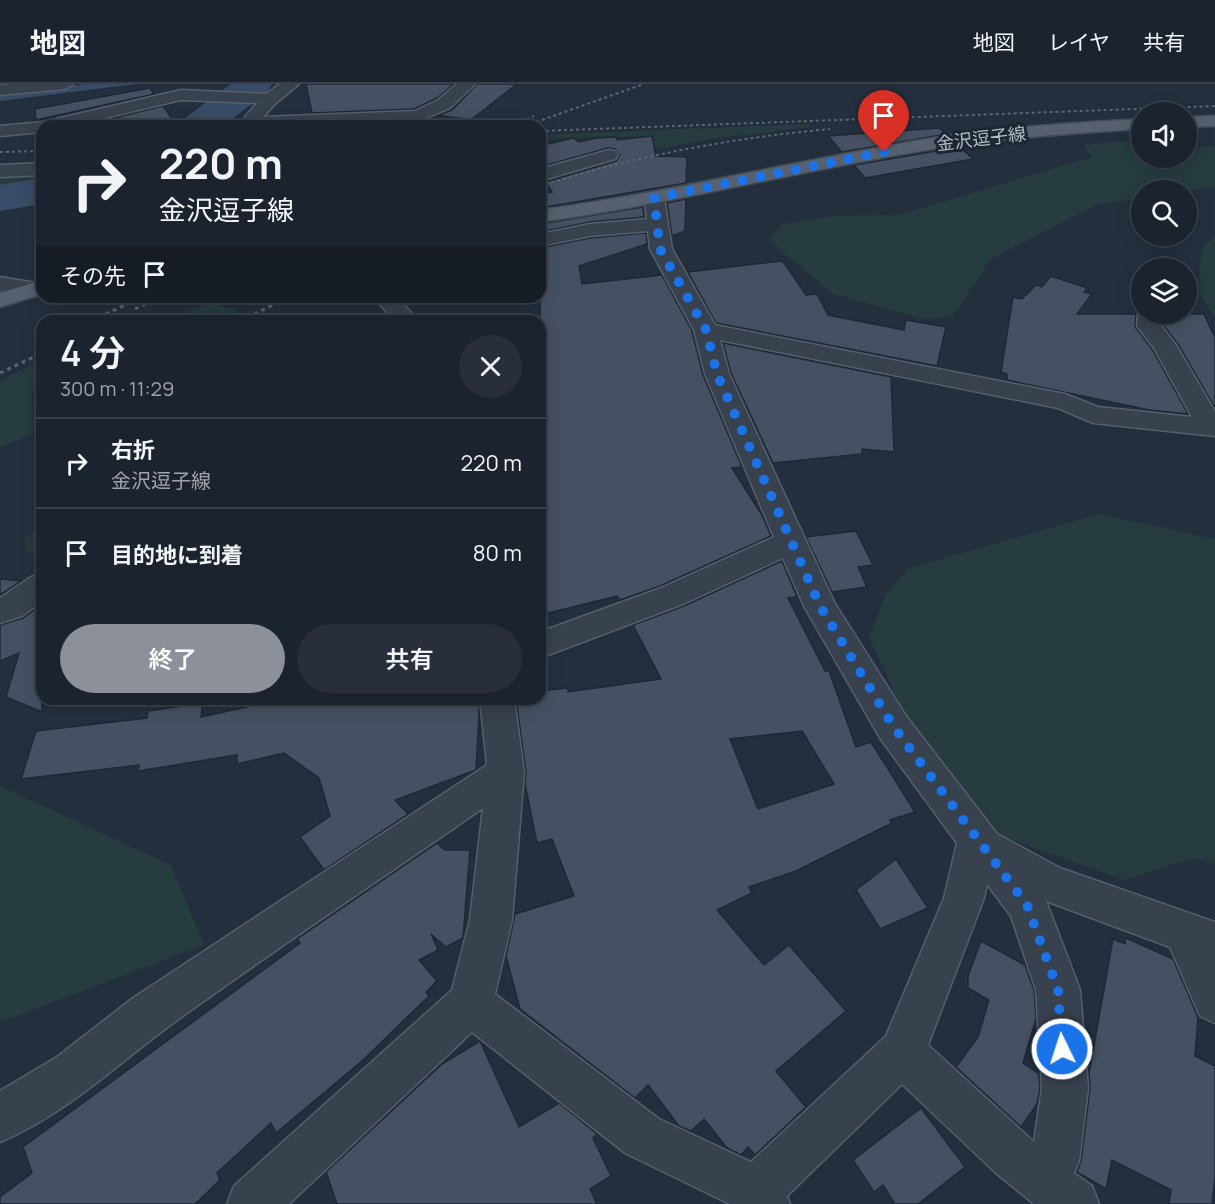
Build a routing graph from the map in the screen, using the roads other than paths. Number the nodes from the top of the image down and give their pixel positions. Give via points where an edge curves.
1 (65, 84) edge
2 (291, 84) edge
3 (467, 84) edge
4 (0, 90) edge
5 (262, 98) junction
6 (74, 120) edge
7 (256, 120) edge
8 (349, 120) edge
9 (1215, 121) edge
10 (1197, 122) edge
11 (1131, 125) edge
12 (36, 128) edge
13 (0, 131) edge
14 (609, 155) dead end
15 (36, 169) edge
16 (0, 171) edge
17 (546, 173) edge
18 (654, 198) junction
19 (546, 215) edge
20 (658, 224) junction
21 (546, 239) edge
22 (0, 284) edge
23 (36, 288) edge
24 (36, 289) edge
25 (0, 300) edge
26 (390, 303) edge
27 (401, 315) edge
28 (1149, 324) edge
29 (706, 330) junction
30 (1213, 428) edge
31 (792, 541) junction
32 (36, 589) edge
33 (0, 611) edge
34 (546, 643) edge
35 (498, 705) edge
36 (506, 772) junction
37 (977, 841) junction
38 (1200, 938) edge
39 (1215, 1001) edge
40 (471, 1003) junction
41 (902, 1052) junction
42 (0, 1118) edge
43 (1055, 1161) dead end
44 (761, 1198) edge
45 (252, 1204) edge
46 (1074, 1204) edge

1 - 4 street
2 - 5 street
3 - 8 street via 444,104 418,116
5 - 6 street via 172,97
5 - 7 street
9 - 10 main road
11 - 18 main road, 金沢逗子線 via 953,140
12 - 13 street
14 - 17 street
15 - 16 street
18 - 19 main road, 金沢逗子線
18 - 20 street
20 - 21 street
20 - 29 street via 660,249
22 - 23 street
24 - 25 main road
26 - 27 street
28 - 30 street
29 - 30 street via 1065,402 1093,415
29 - 31 street via 717,374
31 - 34 street via 672,596
31 - 37 street via 820,606 887,717
32 - 33 street
35 - 36 street
36 - 40 street via 491,920
36 - 42 street via 149,1014 73,1073
37 - 38 street via 1049,884
37 - 41 street via 964,898
37 - 43 street via 1027,905 1058,990 1065,1088
38 - 39 street
40 - 44 street via 642,1136
40 - 45 street
41 - 44 street
41 - 46 street via 1013,1156

